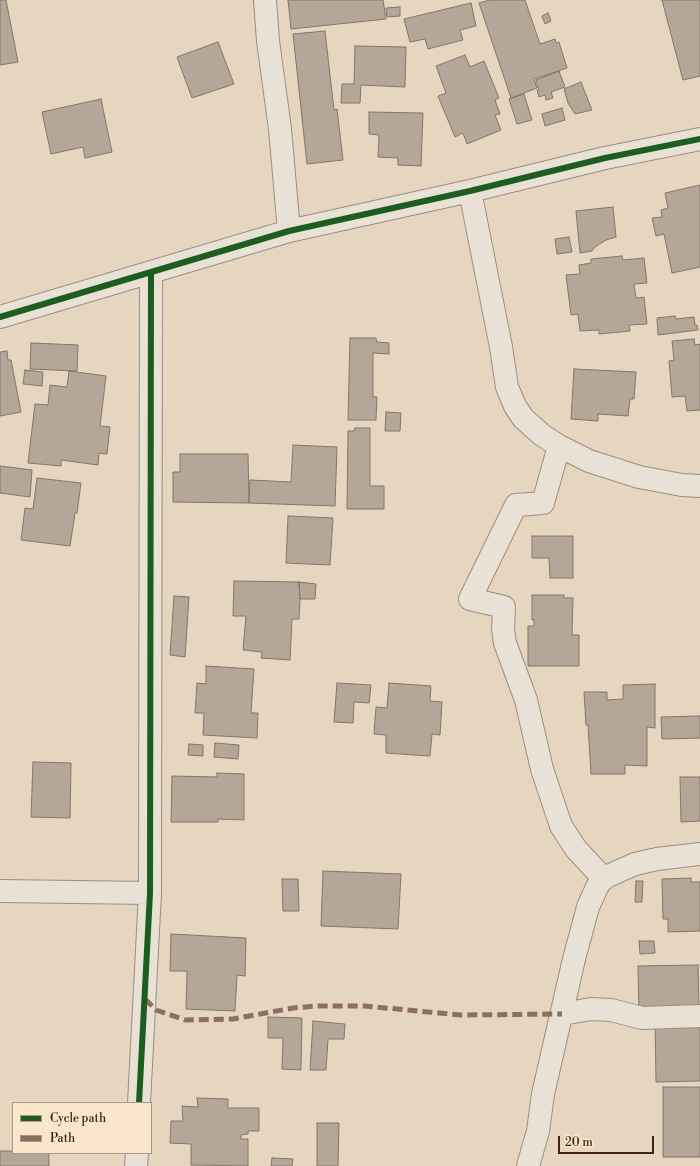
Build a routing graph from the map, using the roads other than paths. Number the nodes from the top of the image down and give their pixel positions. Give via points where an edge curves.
1 (265, 0) edge
2 (700, 139) edge
3 (470, 191) junction
4 (289, 231) junction
5 (151, 272) junction
6 (0, 317) edge
7 (559, 446) junction
8 (700, 486) edge
9 (700, 854) edge
10 (603, 878) junction
11 (0, 891) edge
12 (150, 893) junction
13 (562, 1014) junction
14 (700, 1016) edge
15 (139, 1102) edge
16 (137, 1154) edge
17 (136, 1166) edge
18 (528, 1166) edge

1 - 4 street
2 - 3 street via 605,158
3 - 4 street
3 - 7 street via 509,392 523,418
4 - 5 street
5 - 6 street
5 - 12 street
7 - 8 street via 589,461 640,477
7 - 10 street via 543,503 516,505 470,599 504,607 505,643 526,700 542,769 561,826 576,849
9 - 10 street via 635,864
10 - 13 street via 588,907
11 - 12 street
12 - 15 street
13 - 14 street via 591,1009 611,1010 642,1018
13 - 18 street
16 - 17 street

